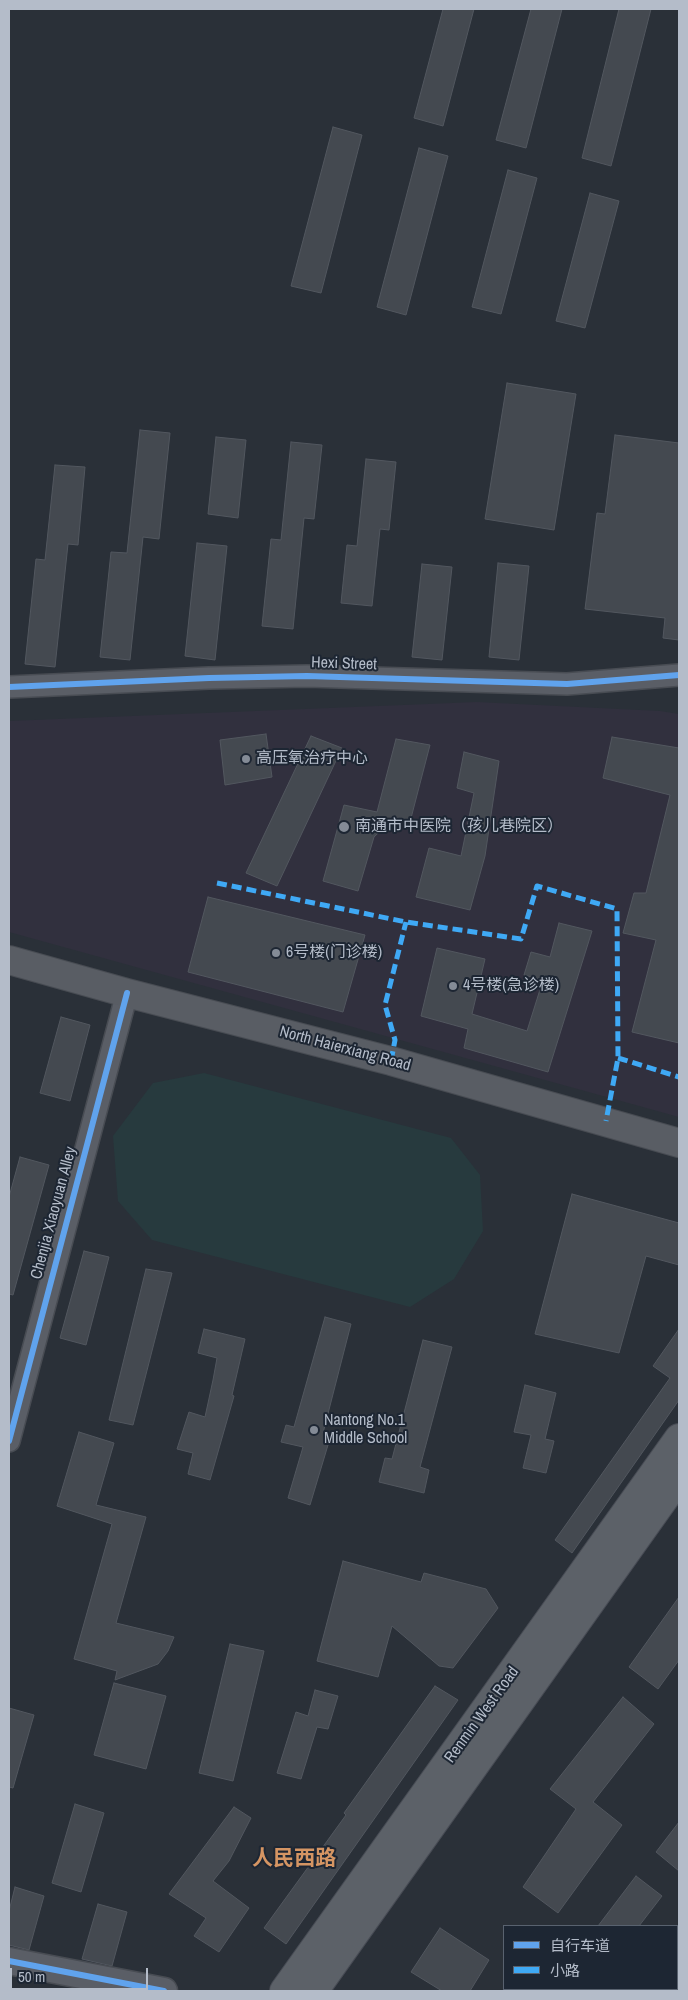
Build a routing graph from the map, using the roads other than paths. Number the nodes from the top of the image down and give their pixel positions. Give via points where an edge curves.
1 (679, 674) edge
2 (9, 687) edge
3 (9, 960) edge
4 (127, 993) junction
5 (679, 1143) edge
6 (679, 1438) edge
7 (9, 1440) edge
8 (679, 1478) edge
9 (9, 1961) edge
10 (164, 1991) edge
11 (284, 1991) edge
12 (314, 1991) edge

1 - 2 street, Hexi Street via 567,684 307,676
3 - 4 main road, North Haierxiang Road
4 - 5 main road, North Haierxiang Road via 391,1061
4 - 7 street, Chenjia Xiaoyuan Alley
6 - 11 main road, Renmin West Road
8 - 12 main road, Renmin West Road
9 - 10 street

